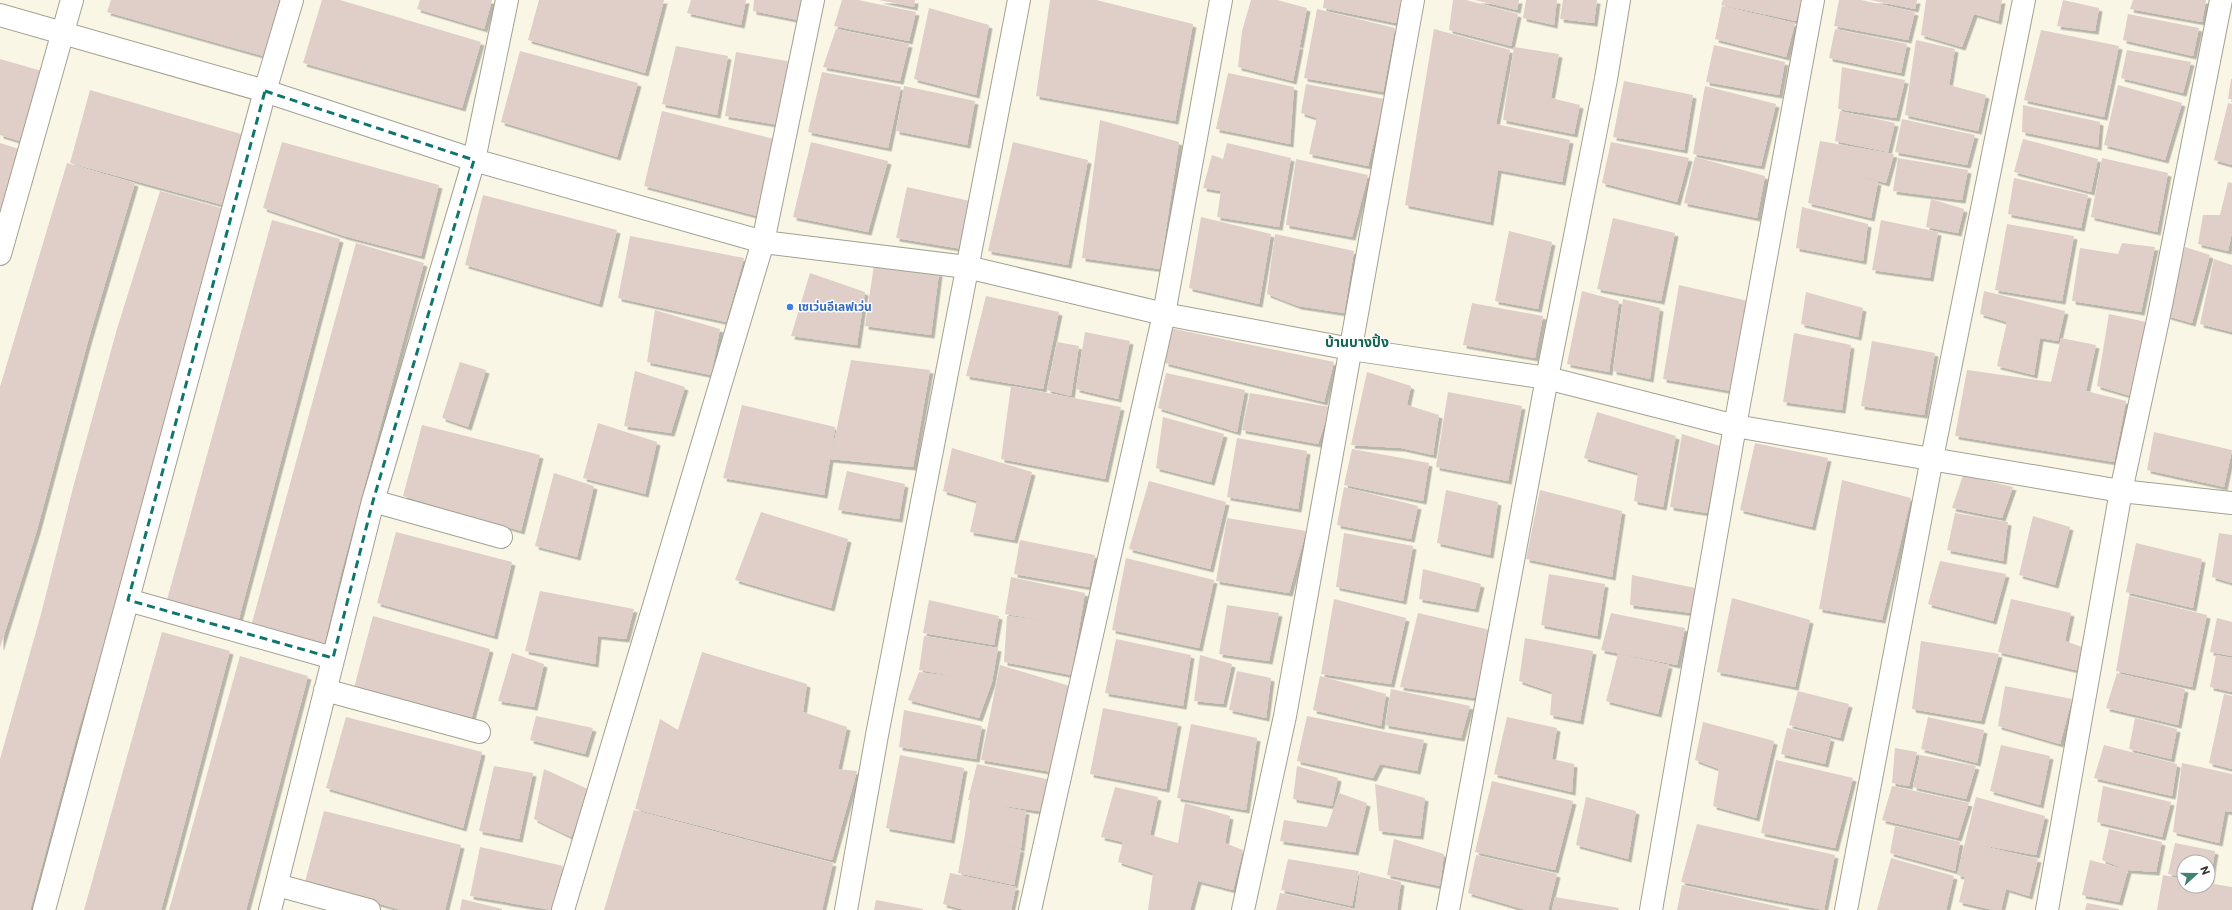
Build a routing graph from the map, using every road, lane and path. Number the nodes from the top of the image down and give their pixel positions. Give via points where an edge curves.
1 (72, 0) edge
2 (292, 0) edge
3 (507, 0) edge
4 (813, 0) edge
5 (1019, 0) edge
6 (1221, 0) edge
7 (1413, 0) edge
8 (1619, 0) edge
9 (1813, 0) edge
10 (2024, 0) edge
11 (2221, 0) edge
12 (0, 15) edge
13 (62, 34) junction
14 (265, 91) junction
15 (474, 160) junction
16 (763, 242) junction
17 (0, 254) edge
18 (967, 267) junction
19 (1164, 314) junction
20 (1351, 349) junction
21 (1547, 378) junction
22 (1735, 426) junction
23 (1932, 458) junction
24 (2121, 491) junction
25 (372, 501) junction
26 (2232, 503) edge
27 (501, 537) dead end
28 (128, 600) junction
29 (333, 658) junction
30 (325, 690) junction
31 (480, 732) dead end
32 (277, 885) junction
33 (44, 910) edge
34 (270, 910) edge
35 (368, 910) edge
36 (563, 910) edge
37 (846, 910) edge
38 (1030, 910) edge
39 (1243, 910) edge
40 (1448, 910) edge
41 (1651, 910) edge
42 (1846, 910) edge
43 (2047, 910) edge

1 - 13 street
2 - 14 street
3 - 15 street
4 - 16 street
5 - 18 street
6 - 19 street
7 - 20 street
8 - 21 street via 1606,80
9 - 22 street
10 - 23 street
11 - 24 street via 2159,315
12 - 13 street
13 - 14 street
13 - 17 street
14 - 15 street
14 - 28 street
15 - 16 street
15 - 25 street
16 - 18 street
16 - 36 street
18 - 19 street
18 - 37 street
19 - 20 street
19 - 38 street
20 - 21 street
20 - 39 street via 1285,716
21 - 22 street
21 - 40 street
22 - 23 street
22 - 41 street
23 - 24 street
23 - 42 street
24 - 26 street
24 - 43 street
25 - 27 street
25 - 29 street
28 - 29 street
28 - 33 street
29 - 30 street
30 - 31 street
30 - 32 street
32 - 34 street
32 - 35 street

